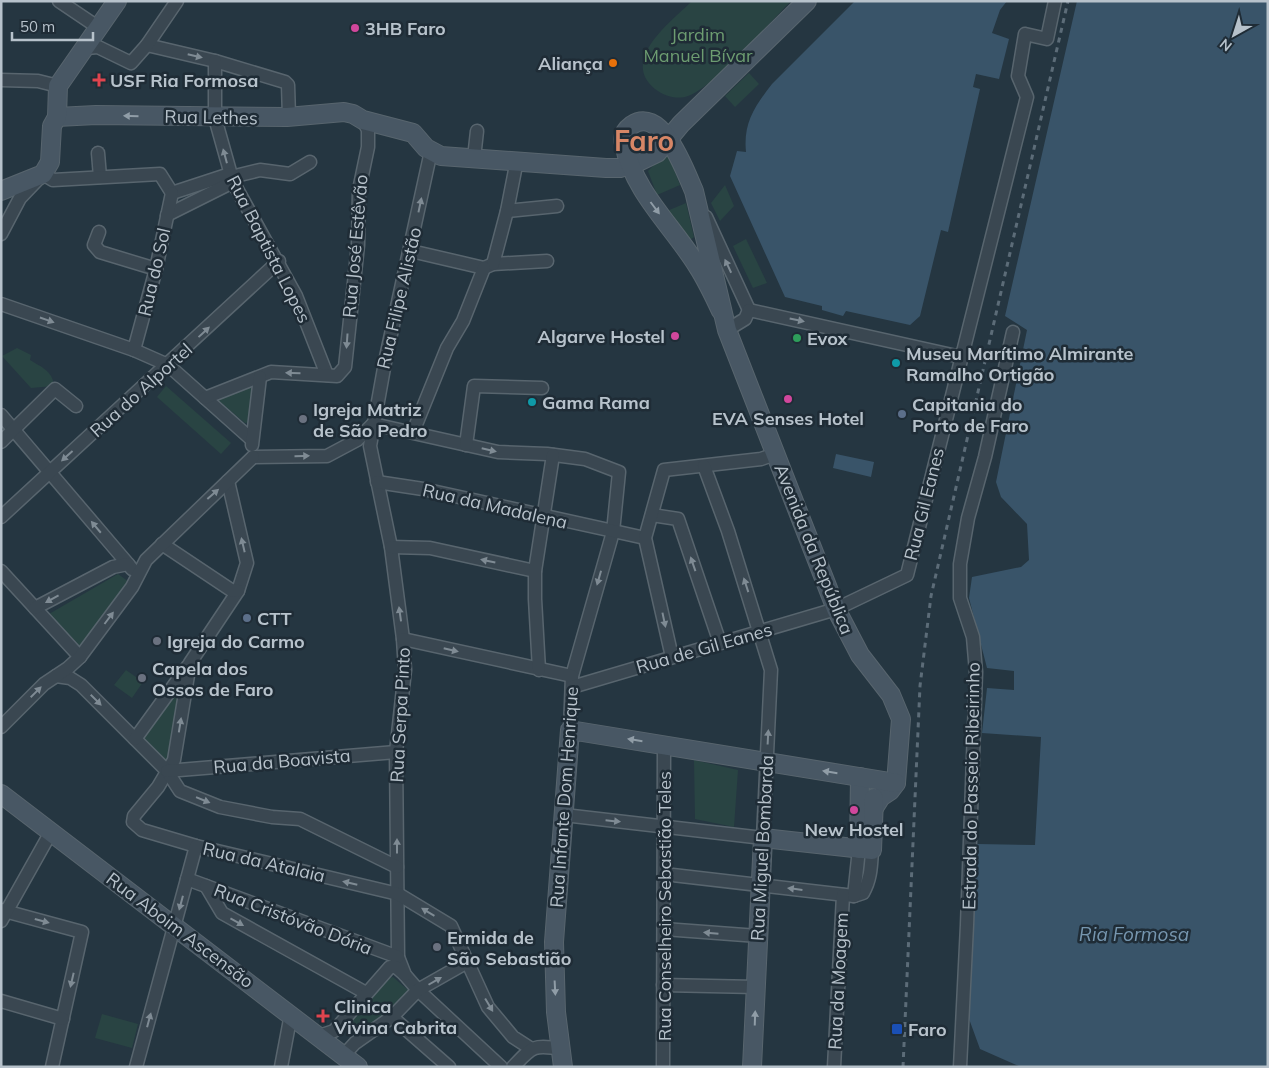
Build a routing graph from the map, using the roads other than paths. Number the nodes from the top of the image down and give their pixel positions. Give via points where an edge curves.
1 (59, 1) edge
2 (117, 1) edge
3 (177, 1) edge
4 (1055, 1) edge
5 (806, 2) edge
6 (99, 28) junction
7 (147, 45) junction
8 (86, 48) junction
9 (215, 61) junction
10 (1, 80) edge
11 (58, 86) junction
12 (57, 117) junction
13 (290, 117) junction
14 (215, 118) junction
15 (362, 120) junction
16 (681, 124) junction
17 (477, 131) dead end
18 (664, 135) junction
19 (623, 144) junction
20 (431, 151) junction
21 (98, 153) dead end
22 (474, 158) junction
23 (517, 160) junction
24 (310, 162) dead end
25 (632, 165) junction
26 (609, 168) junction
27 (685, 170) junction
28 (42, 174) junction
29 (100, 177) junction
30 (231, 178) junction
31 (1, 191) edge
32 (694, 191) junction
33 (172, 193) junction
34 (16, 205) junction
35 (557, 206) dead end
36 (507, 211) junction
37 (166, 215) junction
38 (99, 232) dead end
39 (1, 234) edge
40 (411, 251) junction
41 (279, 261) junction
42 (547, 261) dead end
43 (489, 266) junction
44 (156, 269) junction
45 (1, 304) edge
46 (749, 310) junction
47 (721, 311) junction
48 (727, 330) junction
49 (1013, 332) dead end
50 (134, 350) junction
51 (961, 357) junction
52 (168, 365) junction
53 (327, 375) junction
54 (260, 378) junction
55 (542, 388) dead end
56 (205, 398) junction
57 (76, 406) dead end
58 (1, 415) edge
59 (373, 424) junction
60 (14, 430) junction
61 (413, 432) junction
62 (252, 439) junction
63 (1, 442) edge
64 (466, 445) junction
65 (370, 446) joint
66 (776, 454) junction
67 (552, 455) junction
68 (253, 457) junction
69 (704, 466) junction
70 (50, 472) junction
71 (228, 481) junction
72 (377, 482) junction
73 (652, 515) junction
74 (1, 517) edge
75 (544, 517) junction
76 (613, 532) junction
77 (646, 538) junction
78 (162, 544) junction
79 (391, 547) junction
80 (128, 564) junction
81 (1, 571) edge
82 (535, 571) junction
83 (136, 578) junction
84 (238, 591) junction
85 (34, 608) junction
86 (836, 610) junction
87 (761, 631) junction
88 (403, 639) junction
89 (720, 643) junction
90 (80, 657) junction
91 (672, 658) junction
92 (190, 663) junction
93 (539, 670) junction
94 (56, 676) junction
95 (572, 682) junction
96 (81, 685) junction
97 (1, 727) edge
98 (570, 730) junction
99 (135, 739) junction
100 (664, 745) junction
101 (396, 752) junction
102 (766, 762) junction
103 (167, 771) junction
104 (860, 777) junction
105 (896, 783) junction
106 (1, 794) edge
107 (874, 808) junction
108 (564, 815) junction
109 (664, 826) junction
110 (51, 832) junction
111 (763, 838) junction
112 (196, 846) junction
113 (865, 849) junction
114 (397, 867) junction
115 (664, 874) junction
116 (188, 879) junction
117 (760, 885) junction
118 (206, 886) junction
119 (398, 894) junction
120 (849, 895) junction
121 (3, 914) edge
122 (174, 926) junction
123 (664, 929) junction
124 (758, 936) junction
125 (392, 956) junction
126 (469, 961) junction
127 (384, 972) junction
128 (405, 975) junction
129 (663, 985) junction
130 (756, 987) junction
131 (418, 990) junction
132 (366, 993) junction
133 (1, 1001) edge
134 (291, 1014) junction
135 (392, 1016) junction
136 (63, 1019) junction
137 (337, 1028) junction
138 (319, 1036) junction
139 (530, 1048) junction
140 (561, 1048) junction
141 (349, 1049) junction
142 (52, 1067) edge
143 (136, 1067) edge
144 (281, 1067) edge
145 (358, 1067) edge
146 (449, 1067) edge
147 (501, 1067) edge
148 (513, 1067) edge
149 (563, 1067) edge
150 (663, 1067) edge
151 (752, 1067) edge
152 (834, 1067) edge
153 (960, 1067) edge

1 - 6 street
2 - 6 street
3 - 7 street
4 - 51 street, Rua Gil Eanes via 1047,39 1025,34 1018,76 1027,97
5 - 16 street
6 - 8 street
7 - 8 street via 131,63 98,47
7 -> 9 street
8 - 11 street
9 - 13 street via 285,82 288,85
9 - 14 street, Rua Baptista Lopes
10 - 11 street via 38,81
11 - 12 street
14 -> 12 street, Rua Lethes
12 - 28 street via 52,126 50,162
13 - 14 street, Rua Lethes
13 - 15 street, Rua Lethes via 344,112
30 -> 14 street, Rua Baptista Lopes
15 - 20 street, Rua Lethes via 413,133
15 -> 53 street, Rua José Estêvão via 368,130 368,147 359,190 358,245 345,367 336,376
16 - 18 street
16 - 27 street, Avenida da República
17 - 22 street
18 - 19 street via 652,122 636,122 625,133
18 - 25 street via 657,153
18 - 27 street, Avenida da República
19 - 25 street
19 - 26 street via 617,163
20 - 22 street via 441,156
40 -> 20 street, Rua Filipe Alistão
21 - 29 street
22 - 23 street
23 - 26 street
23 - 36 street
24 - 30 street via 290,174 260,170
25 - 26 street
25 -> 47 street, Avenida da República via 638,183 698,266
27 - 32 street, Avenida da República
28 - 29 street via 53,180
28 - 31 street
28 - 34 street
29 - 33 street via 160,174
30 - 33 street
30 - 37 street
30 - 41 street, Rua Baptista Lopes
31 - 34 street via 12,197
46 -> 32 street, Avenida da República
32 - 47 street, Avenida da República
33 - 37 street, Rua do Sol
34 - 39 street
35 - 36 street
36 - 43 street
37 - 44 street, Rua do Sol
38 - 44 street via 94,245 100,252
40 - 43 street
40 - 59 street, Rua Filipe Alistão
52 -> 41 street, Rua do Alportel
41 - 53 street, Rua Baptista Lopes
42 - 43 street
43 - 61 street via 447,348
44 - 50 street, Rua do Sol
45 -> 50 street
46 - 48 street via 745,319
46 -> 51 street
47 - 48 street, Avenida da República
48 - 66 street, Avenida da República
49 - 153 street, Estrada do Passeio Ribeirinho via 960,564 960,598 973,637 976,672
50 - 52 street
51 - 86 street, Rua Gil Eanes via 906,575
52 - 56 street
52 -> 70 street, Rua do Alportel
53 -> 54 street via 271,372
54 - 56 street
54 - 62 street
55 - 64 street via 474,386
56 - 62 street
57 - 60 street via 55,389
58 - 60 street
59 - 61 street
59 - 65 street, Rua Filipe Alistão
68 -> 59 street via 327,456 356,440
60 - 63 street
60 - 70 street
61 - 64 street
62 - 68 street
64 -> 67 street via 498,452
65 - 72 street, Rua Serpa Pinto
66 - 69 street
66 - 86 street, Avenida da República
67 - 75 street
67 - 76 street, Rua Infante Dom Henrique via 586,459 619,472
68 - 71 street
69 - 73 street via 664,470
87 -> 69 street, Rua Miguel Bombarda
70 - 74 street, Rua do Alportel
80 -> 70 street
78 -> 71 street
84 -> 71 street via 247,563
72 - 75 street, Rua da Madalena via 423,489
72 - 79 street, Rua Serpa Pinto
73 - 77 street
89 -> 73 street via 678,519
75 - 76 street, Rua da Madalena
75 - 82 street
76 - 77 street, Rua da Madalena
76 -> 95 street, Rua Infante Dom Henrique
77 -> 91 street
78 - 83 street via 146,560
78 - 84 street via 231,590
82 -> 79 street via 430,548
88 -> 79 street, Rua Serpa Pinto
80 - 83 street
80 -> 85 street via 113,567
81 - 85 street
82 - 93 street
90 -> 83 street
84 - 92 street
85 - 90 street
86 - 87 street, Rua de Gil Eanes
86 - 105 street, Avenida da República via 860,655 899,712 902,728
87 - 89 street, Rua de Gil Eanes
102 -> 87 street, Rua Miguel Bombarda via 771,670
88 -> 93 street
88 - 101 street, Rua Serpa Pinto via 405,670
89 - 91 street, Rua de Gil Eanes
90 - 94 street
90 - 96 street via 78,672
91 - 95 street, Rua de Gil Eanes
92 - 99 street
103 -> 92 street via 174,760
93 - 95 street
94 - 96 street via 70,678
97 -> 94 street
95 - 98 street, Rua Infante Dom Henrique
96 -> 99 street
100 -> 98 street
98 - 108 street, Rua Infante Dom Henrique
99 - 103 street
100 - 102 street
100 - 109 street, Rua Conselheiro Sebastião Teles
101 - 103 street, Rua da Boavista
114 -> 101 street, Rua Serpa Pinto
104 -> 102 street
102 - 111 street, Rua Miguel Bombarda
103 - 112 street, Rua da Atalaia via 134,816 134,822 142,830
103 -> 114 street via 180,791 220,807 300,819
104 - 105 street
104 - 107 street via 873,796
104 - 113 street
105 - 107 street
106 - 110 street, Rua Aboim Ascensão
107 - 113 street
108 -> 109 street
108 -> 140 street, Rua Infante Dom Henrique via 554,952
109 - 111 street
109 - 115 street, Rua Conselheiro Sebastião Teles
110 - 121 street
110 - 122 street, Rua Aboim Ascensão
111 - 113 street
111 - 117 street, Rua Miguel Bombarda
112 - 116 street
119 -> 112 street, Rua da Atalaia
113 - 120 street, Rua da Moagem
114 - 119 street, Rua Serpa Pinto
115 - 117 street
115 - 123 street, Rua Conselheiro Sebastião Teles
116 - 118 street, Rua Cristóvão Dória
116 -> 122 street
120 -> 117 street
117 - 124 street, Rua Miguel Bombarda
118 - 125 street, Rua Cristóvão Dória
118 -> 132 street via 222,913
119 - 125 street, Rua Serpa Pinto
126 -> 119 street, Rua da Atalaia via 451,926
120 - 152 street, Rua da Moagem
121 -> 136 street via 82,932
122 - 134 street, Rua Aboim Ascensão
143 -> 122 street
124 -> 123 street
123 - 129 street, Rua Conselheiro Sebastião Teles
124 - 130 street, Rua Miguel Bombarda
125 - 127 street, Rua Serpa Pinto
125 - 128 street
131 -> 126 street
126 -> 139 street, Rua da Atalaia via 488,1007 513,1037
127 - 128 street via 396,967
127 - 132 street
128 - 131 street
129 - 130 street
129 - 150 street, Rua Conselheiro Sebastião Teles
151 -> 130 street, Rua Miguel Bombarda
131 - 135 street
131 - 147 street
132 - 137 street
133 - 136 street
134 - 138 street, Rua Aboim Ascensão
134 - 144 street
135 - 141 street
135 - 146 street
136 - 142 street
137 - 138 street via 328,1035
137 - 141 street
138 - 141 street, Rua Aboim Ascensão
139 - 140 street via 540,1045
139 - 148 street
140 - 149 street, Rua Infante Dom Henrique
141 - 145 street, Rua Aboim Ascensão

